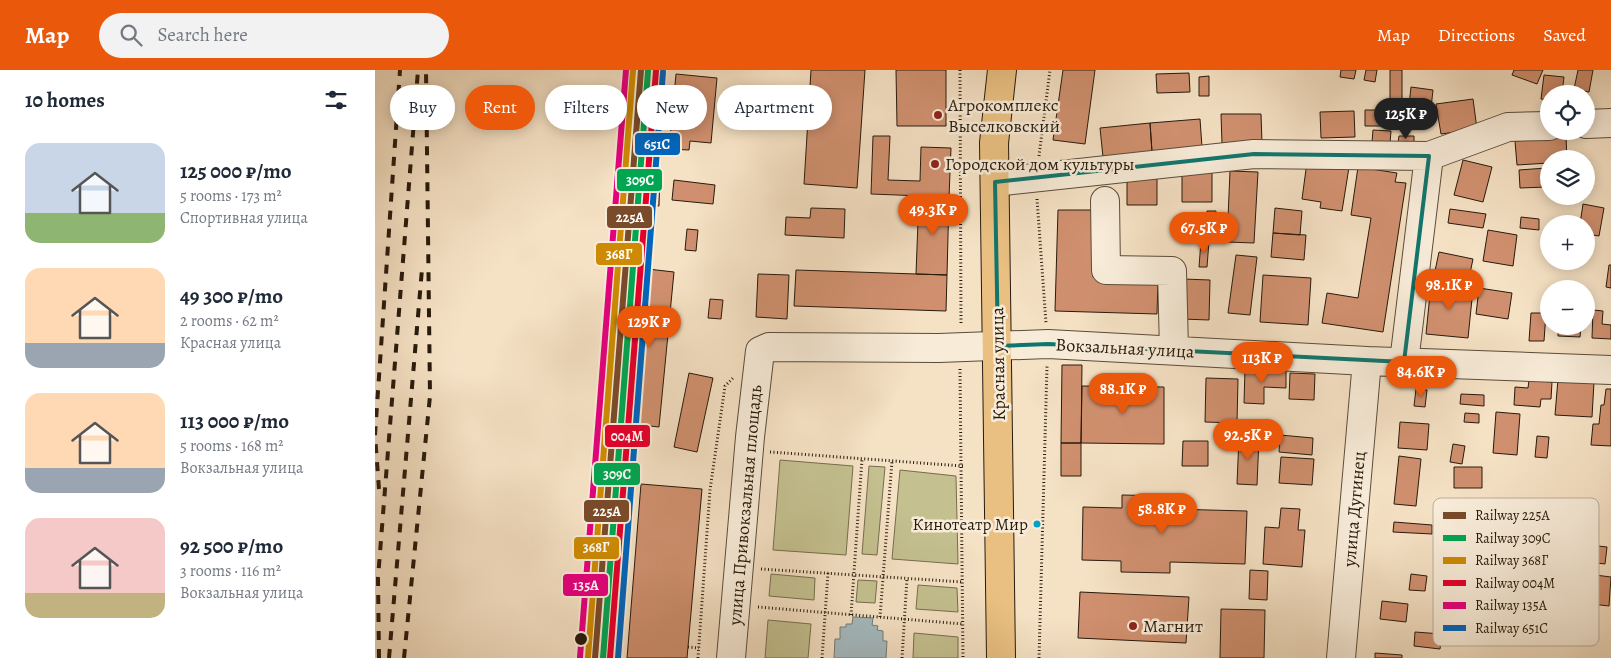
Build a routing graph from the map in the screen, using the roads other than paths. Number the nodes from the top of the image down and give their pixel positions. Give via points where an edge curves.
1 (1002, 70) edge
2 (1611, 123) edge
3 (1595, 124) edge
4 (1540, 126) edge
5 (1429, 156) junction
6 (995, 182) junction
7 (1105, 201) dead end
8 (998, 346) junction
9 (1174, 350) junction
10 (760, 351) joint
11 (1367, 361) junction
12 (1404, 362) junction
13 (1611, 370) edge
14 (731, 658) edge
15 (1001, 658) edge
16 (1341, 658) edge

1 - 6 main road, Красная улица via 994,143
2 - 3 street
4 - 5 street via 1508,127
5 - 6 street via 1254,154
5 - 12 street
6 - 8 main road, Красная улица
7 - 9 street via 1106,270 1172,271
8 - 9 street, Вокзальная улица via 1048,344
8 - 10 street, Вокзальная улица via 769,347
8 - 15 main road, Красная улица
9 - 11 street, Вокзальная улица
10 - 14 street, улица Привокзальная площадь
11 - 12 street, Вокзальная улица
11 - 16 street, улица Дугинец
12 - 13 street, Вокзальная улица

